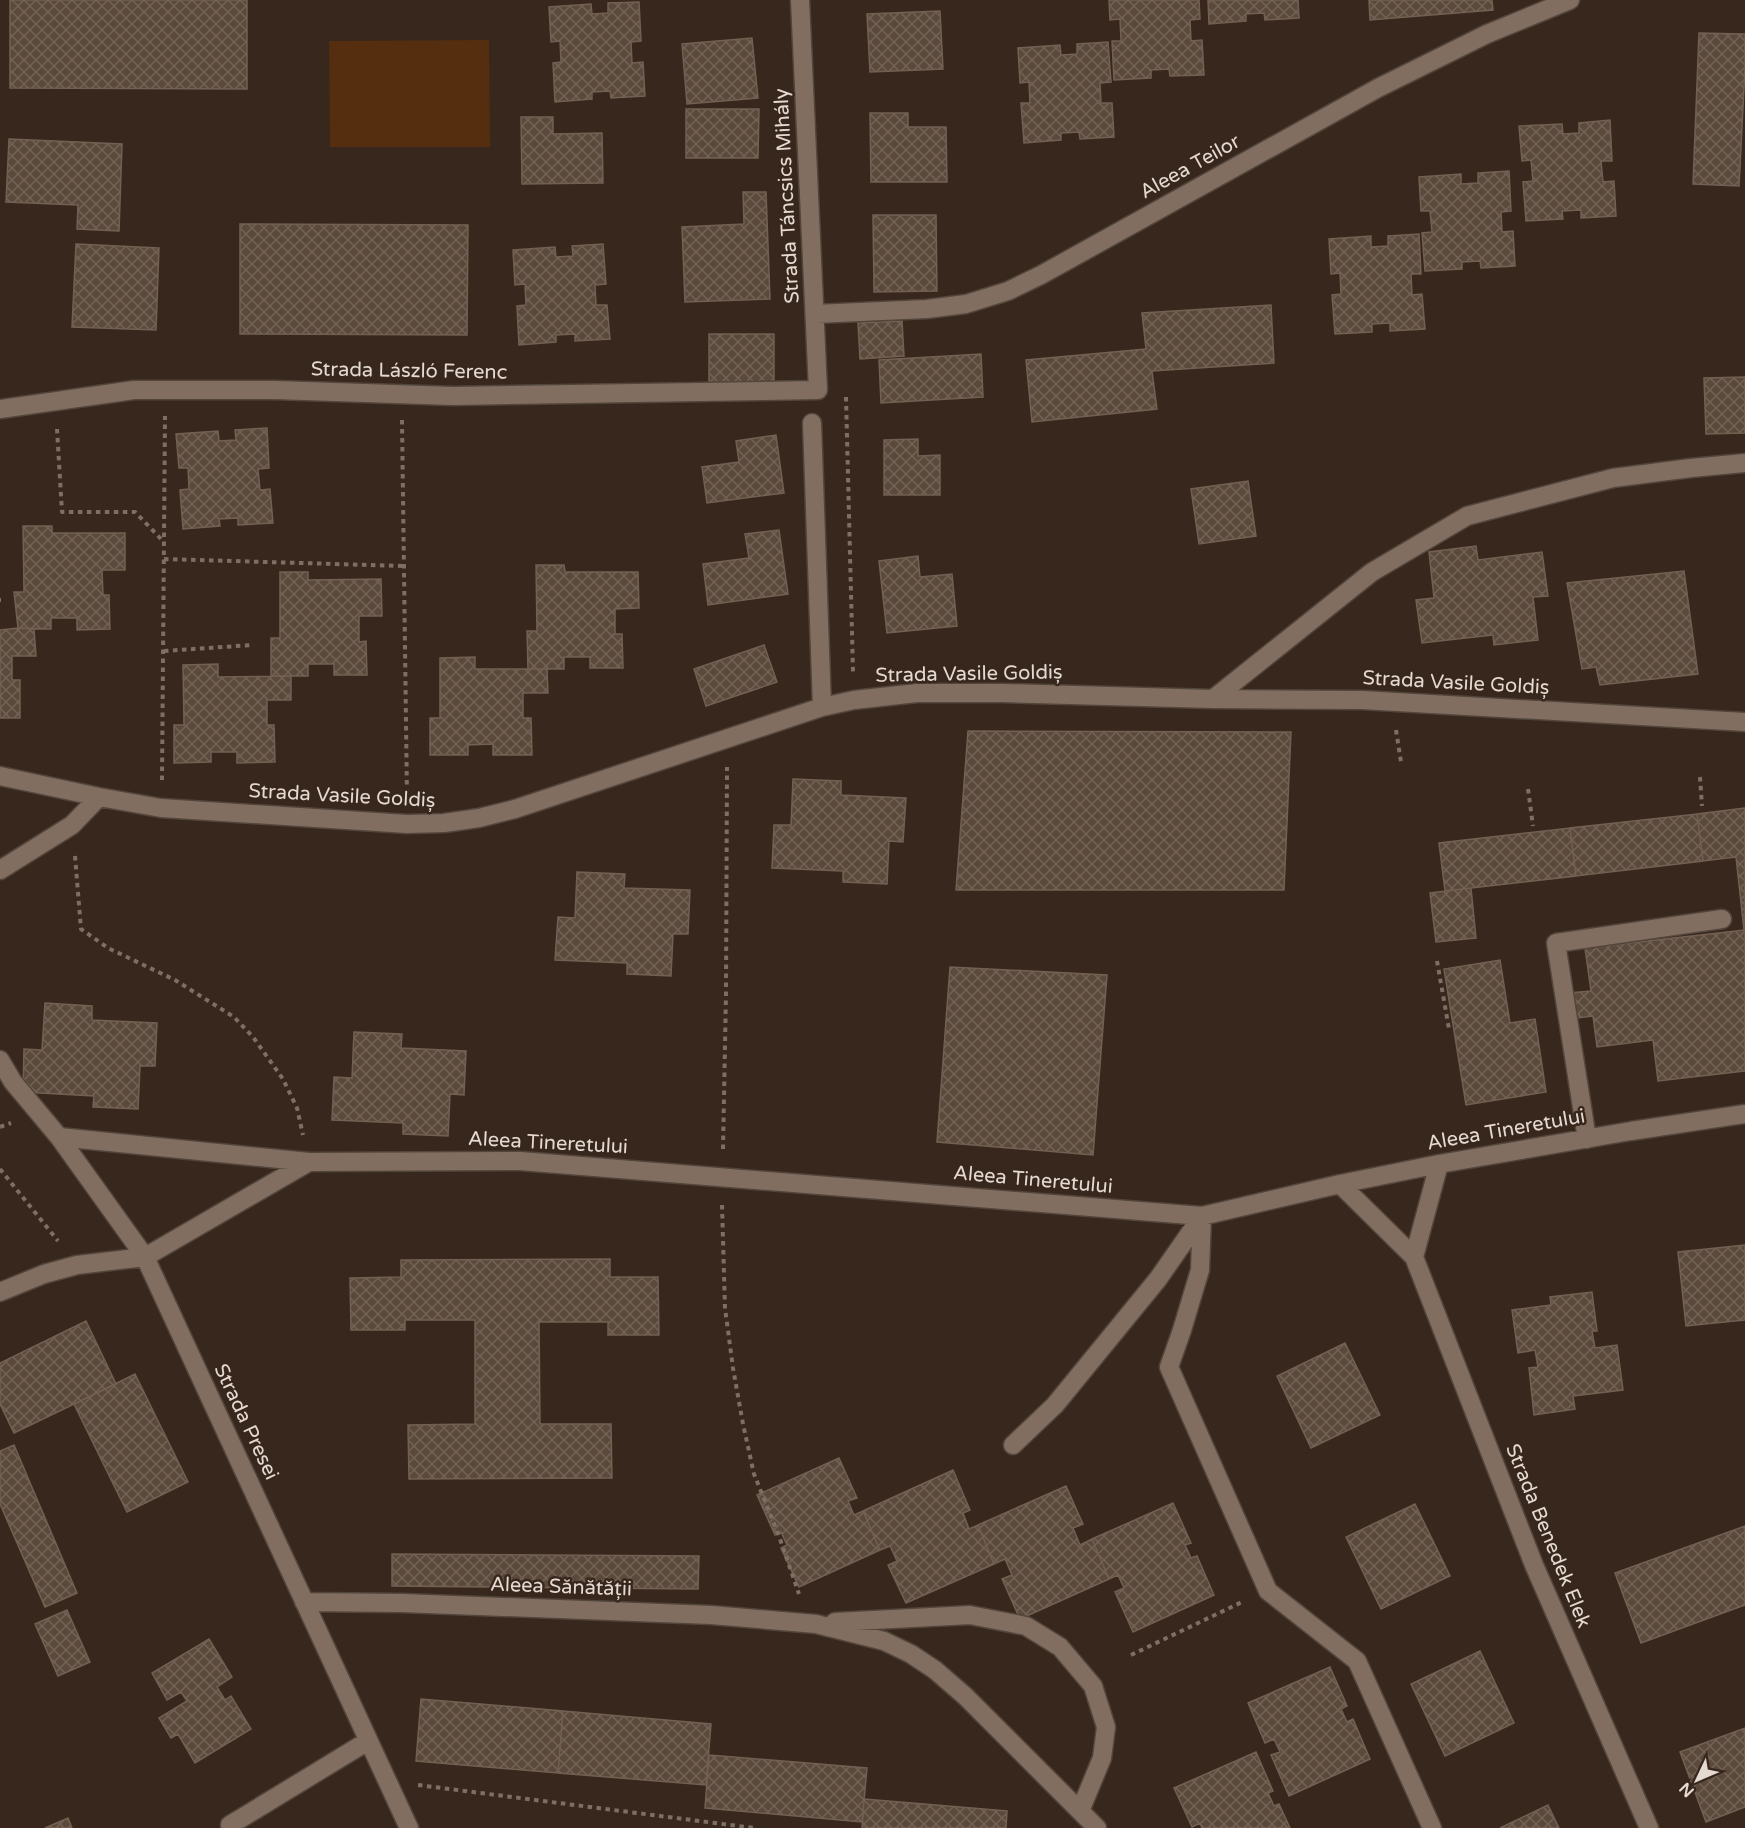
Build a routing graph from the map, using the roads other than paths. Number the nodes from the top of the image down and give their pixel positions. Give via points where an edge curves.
1 (800, 0) edge
2 (1570, 0) edge
3 (815, 315) junction
4 (818, 390) joint
5 (0, 409) edge
6 (812, 423) dead end
7 (1745, 463) edge
8 (1213, 699) junction
9 (822, 707) junction
10 (1745, 722) edge
11 (0, 776) edge
12 (99, 797) junction
13 (0, 869) edge
14 (1722, 919) dead end
15 (0, 1060) edge
16 (1745, 1114) edge
17 (59, 1137) junction
18 (1587, 1139) junction
19 (309, 1162) junction
20 (1438, 1164) junction
21 (1340, 1184) junction
22 (1202, 1216) junction
23 (145, 1257) junction
24 (1414, 1257) junction
25 (0, 1292) edge
26 (1013, 1445) dead end
27 (304, 1602) junction
28 (816, 1624) junction
29 (368, 1741) junction
30 (1080, 1811) junction
31 (230, 1825) dead end
32 (409, 1828) edge
33 (1097, 1828) edge
34 (1432, 1828) edge
35 (1649, 1828) edge

1 - 3 street, Strada Táncsics Mihály
2 - 3 street, Aleea Teilor via 1487,34 1378,88 1008,291 937,308
3 - 4 street, Strada Táncsics Mihály
4 - 5 street, Strada László Ferenc via 453,396 134,390
6 - 9 street
7 - 8 street via 1613,478 1467,516 1372,572
8 - 9 street, Strada Vasile Goldiș via 917,693
8 - 10 street, Strada Vasile Goldiș via 1373,700
9 - 12 street, Strada Vasile Goldiș via 497,813 444,823 161,808
11 - 12 street, Strada Vasile Goldiș
12 - 13 street via 72,825
14 - 18 street via 1556,943
15 - 17 street, Strada Presei via 13,1082
16 - 18 street, Aleea Tineretului
17 - 19 street, Aleea Tineretului
17 - 23 street, Strada Presei
18 - 20 street, Aleea Tineretului
19 - 22 street, Aleea Tineretului via 520,1161
19 - 23 street, Aleea Tineretului
20 - 21 street, Aleea Tineretului
20 - 24 street
21 - 22 street, Aleea Tineretului
21 - 24 street, Strada Benedek Elek
22 - 26 street via 1158,1279 1055,1405
22 - 34 street via 1200,1269 1169,1367 1268,1591 1356,1661
23 - 25 street via 77,1265
23 - 27 street, Strada Presei
24 - 35 street, Strada Benedek Elek via 1533,1565
27 - 28 street, Aleea Sănătății via 711,1615
27 - 29 street, Strada Presei
28 - 30 street, Aleea Sănătății via 884,1641 935,1670
28 - 30 street, Aleea Sănătății via 970,1615 1026,1626 1060,1647 1093,1686 1106,1727 1102,1758
29 - 31 street
29 - 32 street, Strada Presei
30 - 33 street, Aleea Sănătății

